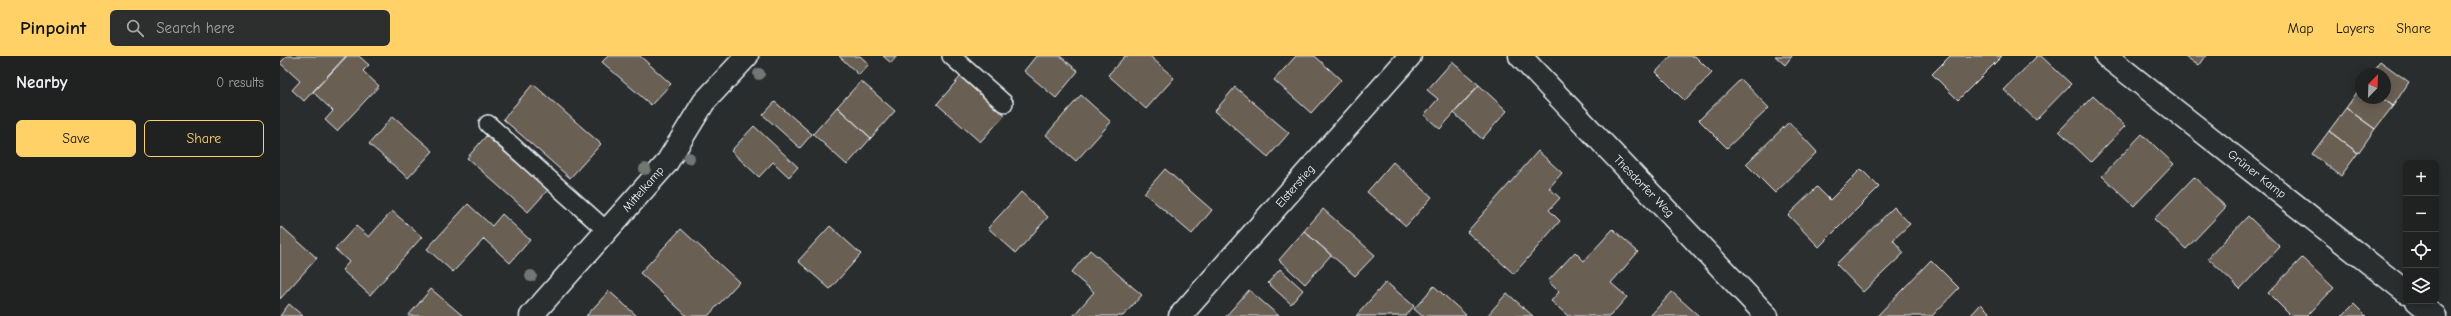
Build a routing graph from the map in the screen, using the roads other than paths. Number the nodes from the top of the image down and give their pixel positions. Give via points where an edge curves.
1 (746, 56) edge
2 (952, 56) edge
3 (1410, 56) edge
4 (1520, 56) edge
5 (2106, 56) edge
6 (1004, 103) dead end
7 (488, 124) dead end
8 (607, 231) junction
9 (2403, 290) edge
10 (2421, 304) edge
11 (531, 316) edge
12 (1180, 316) edge
13 (1767, 316) edge
14 (2435, 316) edge

1 - 8 street, Mittelkamp via 704,102 666,164
2 - 6 lane
3 - 12 street, Elsterstieg
4 - 13 street, Thesdorfer Weg
5 - 9 street, Grüner Kamp
7 - 8 lane
8 - 11 street, Mittelkamp
10 - 14 street

